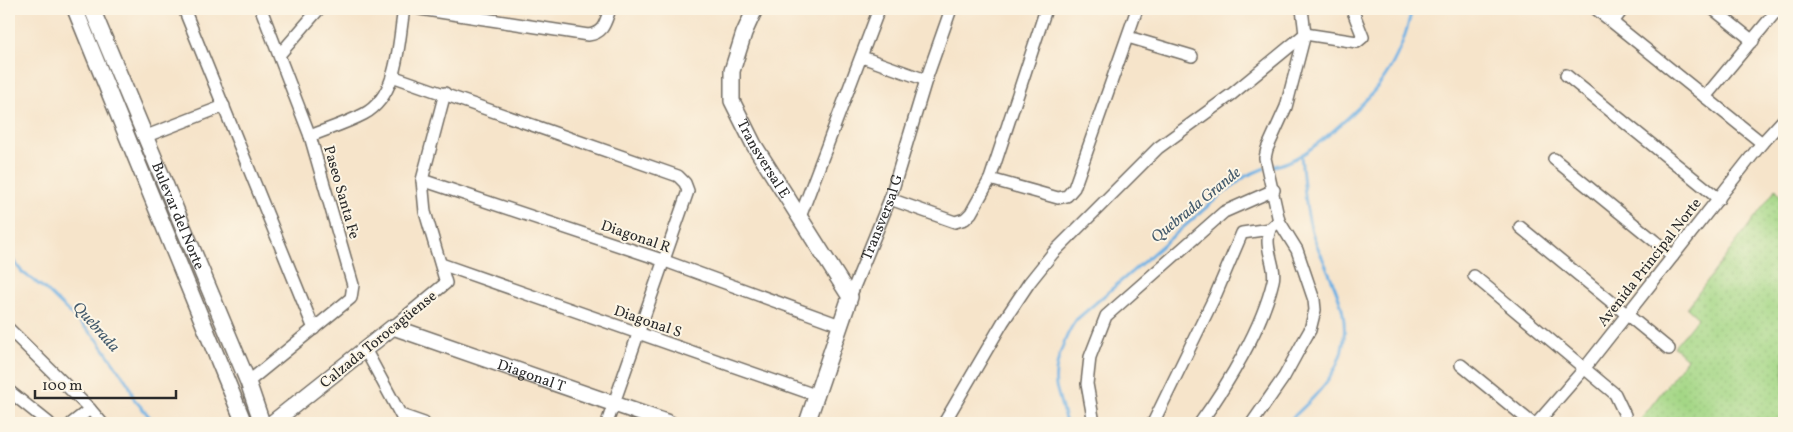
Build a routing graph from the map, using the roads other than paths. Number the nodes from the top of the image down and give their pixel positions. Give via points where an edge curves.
1 (75, 9) edge
2 (92, 9) edge
3 (184, 9) edge
4 (261, 9) edge
5 (318, 9) edge
6 (404, 9) edge
7 (420, 9) edge
8 (610, 9) edge
9 (754, 9) edge
10 (879, 9) edge
11 (951, 9) edge
12 (1046, 9) edge
13 (1137, 9) edge
14 (1302, 9) edge
15 (1352, 9) edge
16 (1596, 9) edge
17 (1623, 9) edge
18 (1713, 9) edge
19 (1778, 9) edge
20 (1613, 22) junction
21 (1304, 34) junction
22 (1128, 36) junction
23 (1753, 40) junction
24 (280, 54) junction
25 (862, 56) junction
26 (1192, 56) dead end
27 (1566, 75) dead end
28 (392, 76) junction
29 (926, 80) junction
30 (445, 93) junction
31 (1705, 97) junction
32 (224, 106) junction
33 (1784, 119) edge
34 (310, 136) junction
35 (144, 137) junction
36 (1762, 143) junction
37 (1554, 159) dead end
38 (990, 179) junction
39 (422, 180) junction
40 (1274, 190) junction
41 (890, 199) junction
42 (1719, 199) junction
43 (800, 217) junction
44 (1274, 225) junction
45 (1520, 227) dead end
46 (1673, 256) junction
47 (665, 261) junction
48 (441, 264) junction
49 (468, 273) junction
50 (1474, 276) dead end
51 (446, 284) junction
52 (850, 298) junction
53 (1627, 315) junction
54 (840, 325) junction
55 (393, 328) junction
56 (9, 329) edge
57 (314, 329) junction
58 (639, 334) junction
59 (365, 349) junction
60 (1669, 349) dead end
61 (1461, 365) dead end
62 (1584, 369) junction
63 (248, 382) junction
64 (9, 391) edge
65 (818, 396) junction
66 (614, 404) junction
67 (90, 409) junction
68 (403, 419) edge
69 (49, 423) edge
70 (72, 423) edge
71 (102, 423) edge
72 (244, 423) edge
73 (262, 423) edge
74 (272, 423) edge
75 (424, 423) edge
76 (608, 423) edge
77 (669, 423) edge
78 (807, 423) edge
79 (944, 423) edge
80 (1094, 423) edge
81 (1153, 423) edge
82 (1200, 423) edge
83 (1252, 423) edge
84 (1532, 423) edge
85 (1537, 423) edge
86 (1625, 423) edge

1 - 72 street, Bulevar del Norte
2 - 35 street, Bulevar del Norte
3 - 32 street
4 - 24 street
5 - 24 street
6 - 28 street, Paseo Santa Fe
7 - 8 street via 588,35 598,34
9 - 43 street, Transversal E via 732,71 732,101 754,145
10 - 25 street
11 - 29 street, Transversal G
12 - 38 street
13 - 22 street
14 - 21 street
15 - 21 street via 1363,37 1359,42
16 - 20 street
17 - 20 street
18 - 23 street
19 - 23 street
20 - 31 street
21 - 40 street via 1286,107 1267,149 1266,158
21 - 79 street via 1232,94 1158,148 1053,253 1003,322
22 - 26 street
22 - 38 street via 1074,188 1067,196 1058,198
23 - 31 street
24 - 34 street
25 - 29 street
25 - 43 street
27 - 42 street
28 - 30 street
28 - 34 street, Paseo Santa Fe via 386,92 374,107
29 - 41 street, Transversal G
30 - 39 street, Calzada Torocagüense
30 - 47 street via 678,176 688,191
31 - 36 street
32 - 35 street
32 - 57 street
33 - 36 street, Avenida Principal Norte
34 - 57 street, Paseo Santa Fe via 353,285 351,298
35 - 63 street, Bulevar del Norte
36 - 42 street, Avenida Principal Norte
37 - 46 street
38 - 41 street via 971,213 955,222
39 - 47 street, Diagonal R
39 - 48 street, Calzada Torocagüense via 425,212
40 - 44 street
40 - 80 street via 1224,212 1106,316 1090,356 1087,384
41 - 52 street, Transversal G
42 - 46 street, Avenida Principal Norte
43 - 52 street, Transversal E
44 - 81 street via 1242,233
44 - 82 street via 1267,237 1274,278 1265,309 1224,390
44 - 83 street via 1297,250 1315,310 1314,319 1284,377
45 - 53 street
46 - 53 street, Avenida Principal Norte
47 - 54 street, Diagonal R
47 - 58 street
48 - 49 street, Diagonal S
48 - 51 street, Calzada Torocagüense
49 - 51 street
49 - 58 street, Diagonal S
50 - 62 street
51 - 55 street, Calzada Torocagüense
52 - 54 street, Transversal G
53 - 60 street
53 - 62 street, Avenida Principal Norte
54 - 65 street, Transversal G
55 - 59 street, Calzada Torocagüense
55 - 66 street, Diagonal T
56 - 67 street
57 - 63 street, Paseo Santa Fe
58 - 65 street, Diagonal S
58 - 66 street
59 - 68 street
59 - 74 street, Calzada Torocagüense
61 - 84 street
62 - 85 street, Avenida Principal Norte
62 - 86 street via 1616,394
63 - 73 street, Bulevar del Norte
64 - 69 street
65 - 78 street, Transversal G
66 - 76 street
66 - 77 street, Diagonal T
67 - 70 street
67 - 71 street
68 - 75 street

